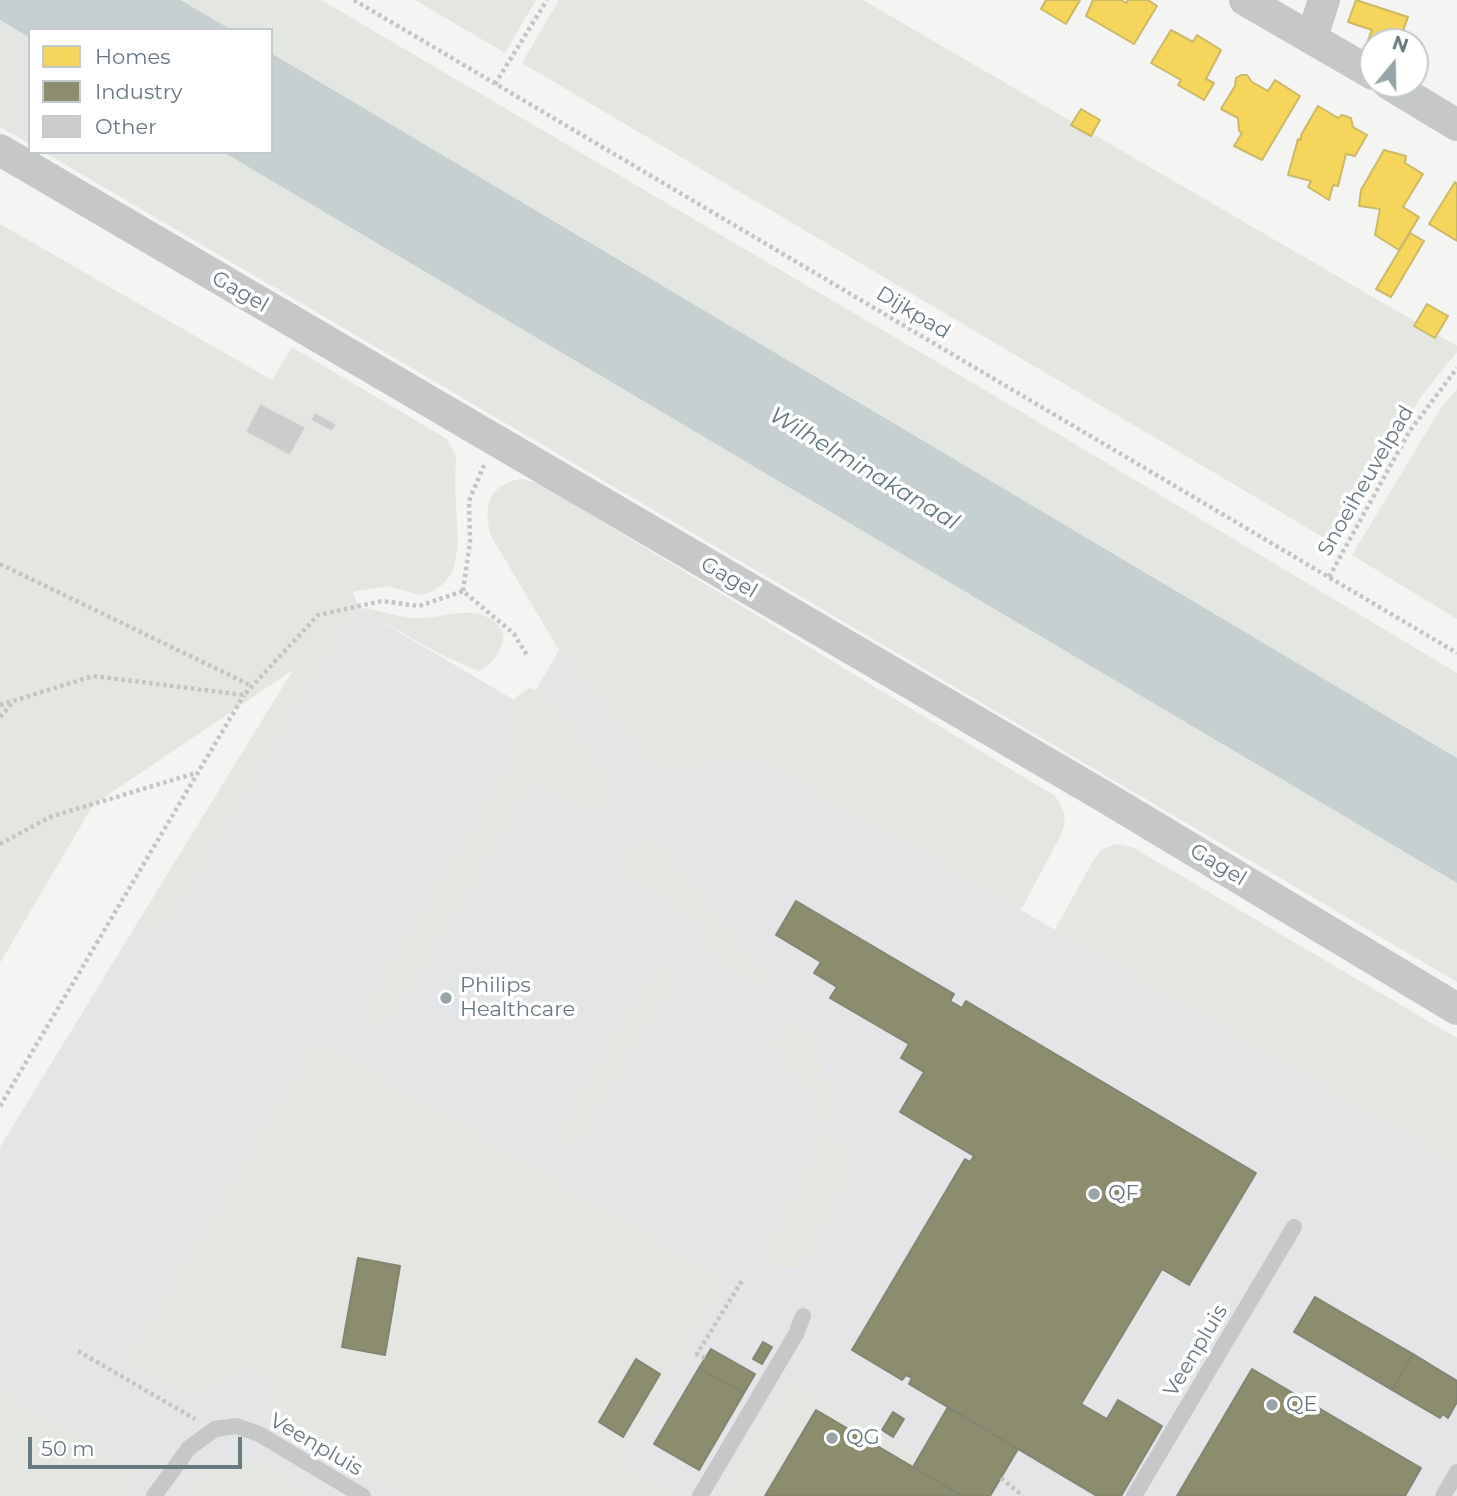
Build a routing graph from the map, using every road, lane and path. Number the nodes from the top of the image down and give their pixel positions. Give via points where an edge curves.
1 (354, 0) edge
2 (547, 0) edge
3 (1245, 0) edge
4 (1324, 0) edge
5 (1312, 37) junction
6 (1359, 66) edge
7 (495, 84) junction
8 (1412, 98) edge
9 (1457, 125) edge
10 (0, 150) edge
11 (1457, 368) edge
12 (494, 440) junction
13 (0, 564) edge
14 (1329, 577) junction
15 (463, 591) junction
16 (1457, 653) edge
17 (528, 657) dead end
18 (252, 686) junction
19 (244, 695) junction
20 (14, 701) junction
21 (0, 705) edge
22 (0, 717) edge
23 (198, 773) junction
24 (0, 844) edge
25 (1457, 1009) edge
26 (9, 1090) junction
27 (0, 1093) edge
28 (0, 1106) edge
29 (1294, 1227) dead end
30 (743, 1279) dead end
31 (803, 1316) dead end
32 (78, 1351) dead end
33 (705, 1359) dead end
34 (176, 1409) dead end
35 (1457, 1472) edge
36 (1000, 1478) dead end
37 (154, 1496) edge
38 (363, 1496) edge
39 (700, 1496) edge
40 (1023, 1496) edge
41 (1134, 1496) edge
42 (1443, 1496) edge

1 - 7 path, Dijkpad
2 - 7 path
3 - 5 street
4 - 5 street
5 - 6 street
7 - 14 path, Dijkpad
8 - 9 street
10 - 12 street, Gagel
11 - 14 path, Snoeiheuvelpad via 1409,432
12 - 15 path via 469,501 470,542
12 - 25 street, Gagel
13 - 18 path
14 - 16 path, Dijkpad
15 - 17 path via 514,634
15 - 18 path via 419,606 382,601 318,615
18 - 19 path
19 - 20 path via 93,676
19 - 23 path
20 - 21 path
20 - 22 path
23 - 24 path via 50,817
23 - 26 path
26 - 27 path
26 - 28 path
29 - 41 lane, Veenpluis
30 - 33 path via 697,1354
31 - 39 lane
32 - 34 path
35 - 42 lane
36 - 40 path
37 - 38 lane, Veenpluis via 189,1448 215,1429 236,1426 259,1434

